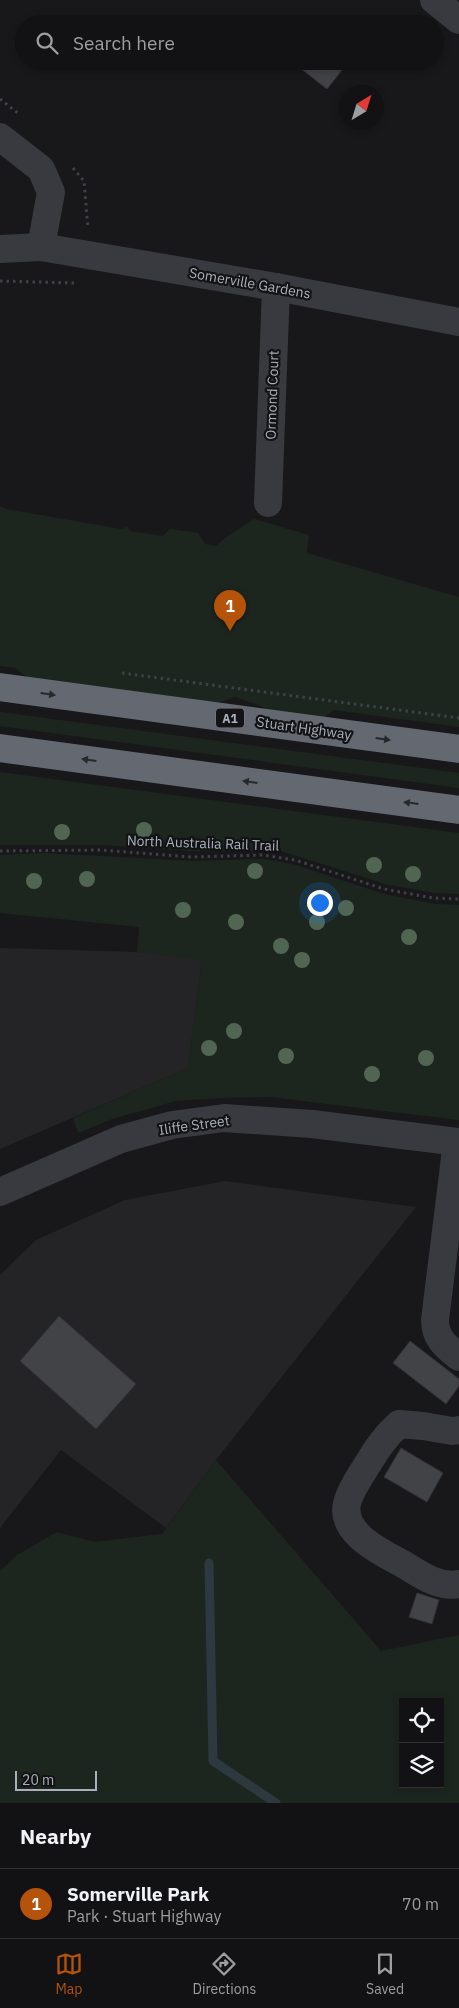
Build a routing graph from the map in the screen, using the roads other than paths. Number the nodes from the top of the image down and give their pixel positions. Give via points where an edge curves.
1 (434, 0) edge
2 (459, 20) edge
3 (0, 137) edge
4 (40, 247) junction
5 (0, 249) edge
6 (276, 288) junction
7 (459, 322) edge
8 (268, 503) dead end
9 (0, 687) edge
10 (0, 748) edge
11 (459, 749) edge
12 (459, 810) edge
13 (458, 1142) edge
14 (0, 1192) edge
15 (459, 1357) edge
16 (459, 1430) edge
17 (459, 1584) edge

1 - 2 street
3 - 4 street via 41,169 51,192
4 - 5 street, Somerville Gardens
4 - 6 street, Somerville Gardens
6 - 7 street, Somerville Gardens
6 - 8 street, Ormond Court
9 -> 11 highway, Stuart Highway / A1
12 -> 10 highway
13 - 14 street, Iliffe Street via 312,1124 224,1118 172,1125 121,1139
13 - 15 street via 435,1330 439,1339
16 - 17 street via 452,1432 399,1424 384,1437 358,1479 347,1501 346,1516 353,1529 384,1553 437,1583

